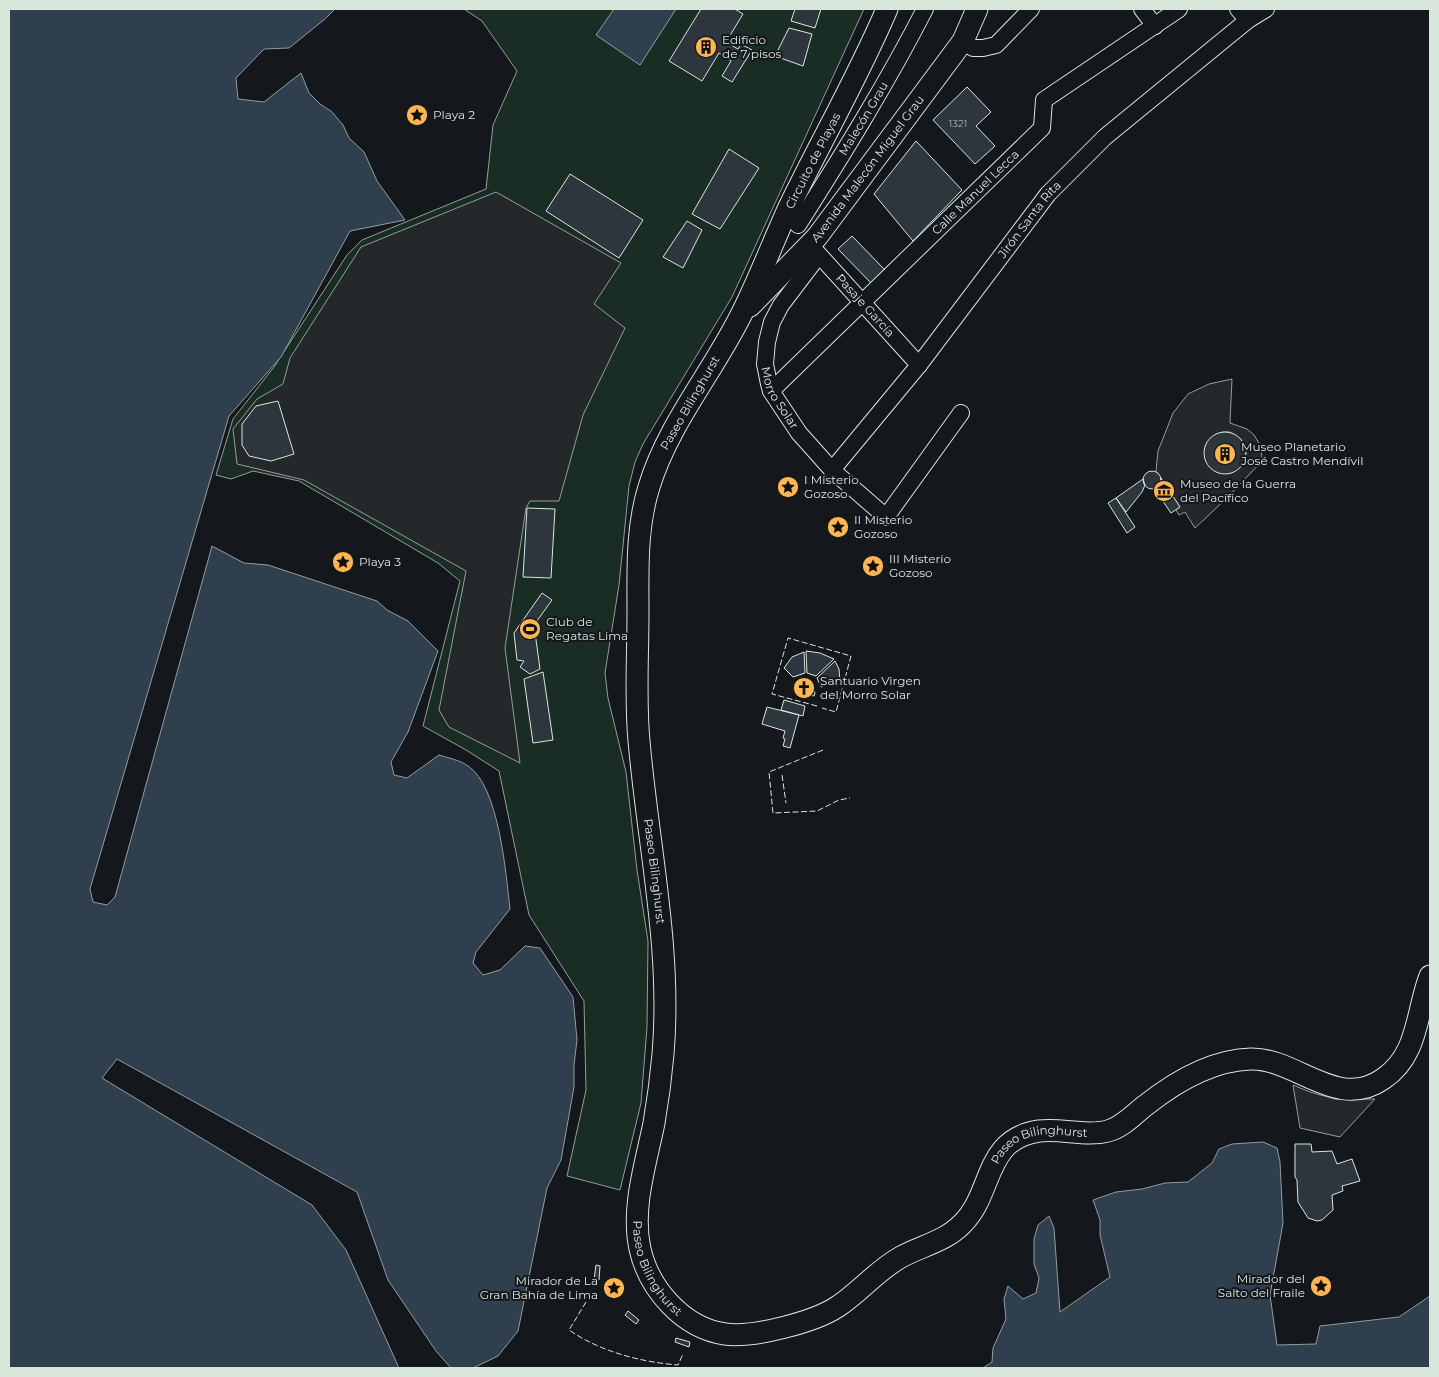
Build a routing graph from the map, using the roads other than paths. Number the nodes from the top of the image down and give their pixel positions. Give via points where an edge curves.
1 (887, 9) edge
2 (925, 9) edge
3 (977, 9) edge
4 (1031, 9) edge
5 (1142, 9) edge
6 (1179, 9) edge
7 (1266, 9) edge
8 (1243, 15) edge
9 (1155, 26) junction
10 (963, 41) junction
11 (788, 227) junction
12 (815, 250) junction
13 (862, 302) junction
14 (741, 315) junction
15 (919, 365) junction
16 (771, 391) junction
17 (961, 413) dead end
18 (832, 470) junction
19 (1430, 976) edge

1 - 11 main road, Circuito de Playas
2 - 11 street, Malecón Grau via 841,158
3 - 10 main road, Avenida Malecón Miguel Grau
4 - 10 street via 996,45 972,48
5 - 9 street
6 - 9 street, Calle Manuel Lecca
7 - 8 street, Jirón Santa Rita
8 - 15 street, Jirón Santa Rita via 1105,137 1048,194
9 - 13 street, Calle Manuel Lecca via 1044,100 1042,128
10 - 12 main road, Avenida Malecón Miguel Grau
11 - 12 main road via 781,236 790,245
11 - 14 main road, Circuito de Playas
12 - 13 street, Pasaje García
12 - 14 main road, Avenida Malecón Miguel Grau
12 - 16 street, Morro Solar via 772,322 766,364
13 - 15 street, Pasaje García
13 - 16 street, Calle Manuel Lecca
14 - 19 main road, Paseo Bilinghurst via 660,453 646,493 638,541 638,735 665,972 663,1050 638,1212 638,1237 648,1272 675,1310 687,1320 724,1334 744,1335 810,1320 837,1307 897,1259 949,1236 965,1222 976,1206 995,1158 1006,1145 1034,1132 1104,1133 1118,1127 1178,1082 1215,1066 1244,1059 1262,1059 1335,1087 1349,1089 1380,1082 1410,1048
15 - 18 street, Jirón Santa Rita
16 - 18 street, Morro Solar via 799,433
17 - 18 street, Morro Solar via 886,517

